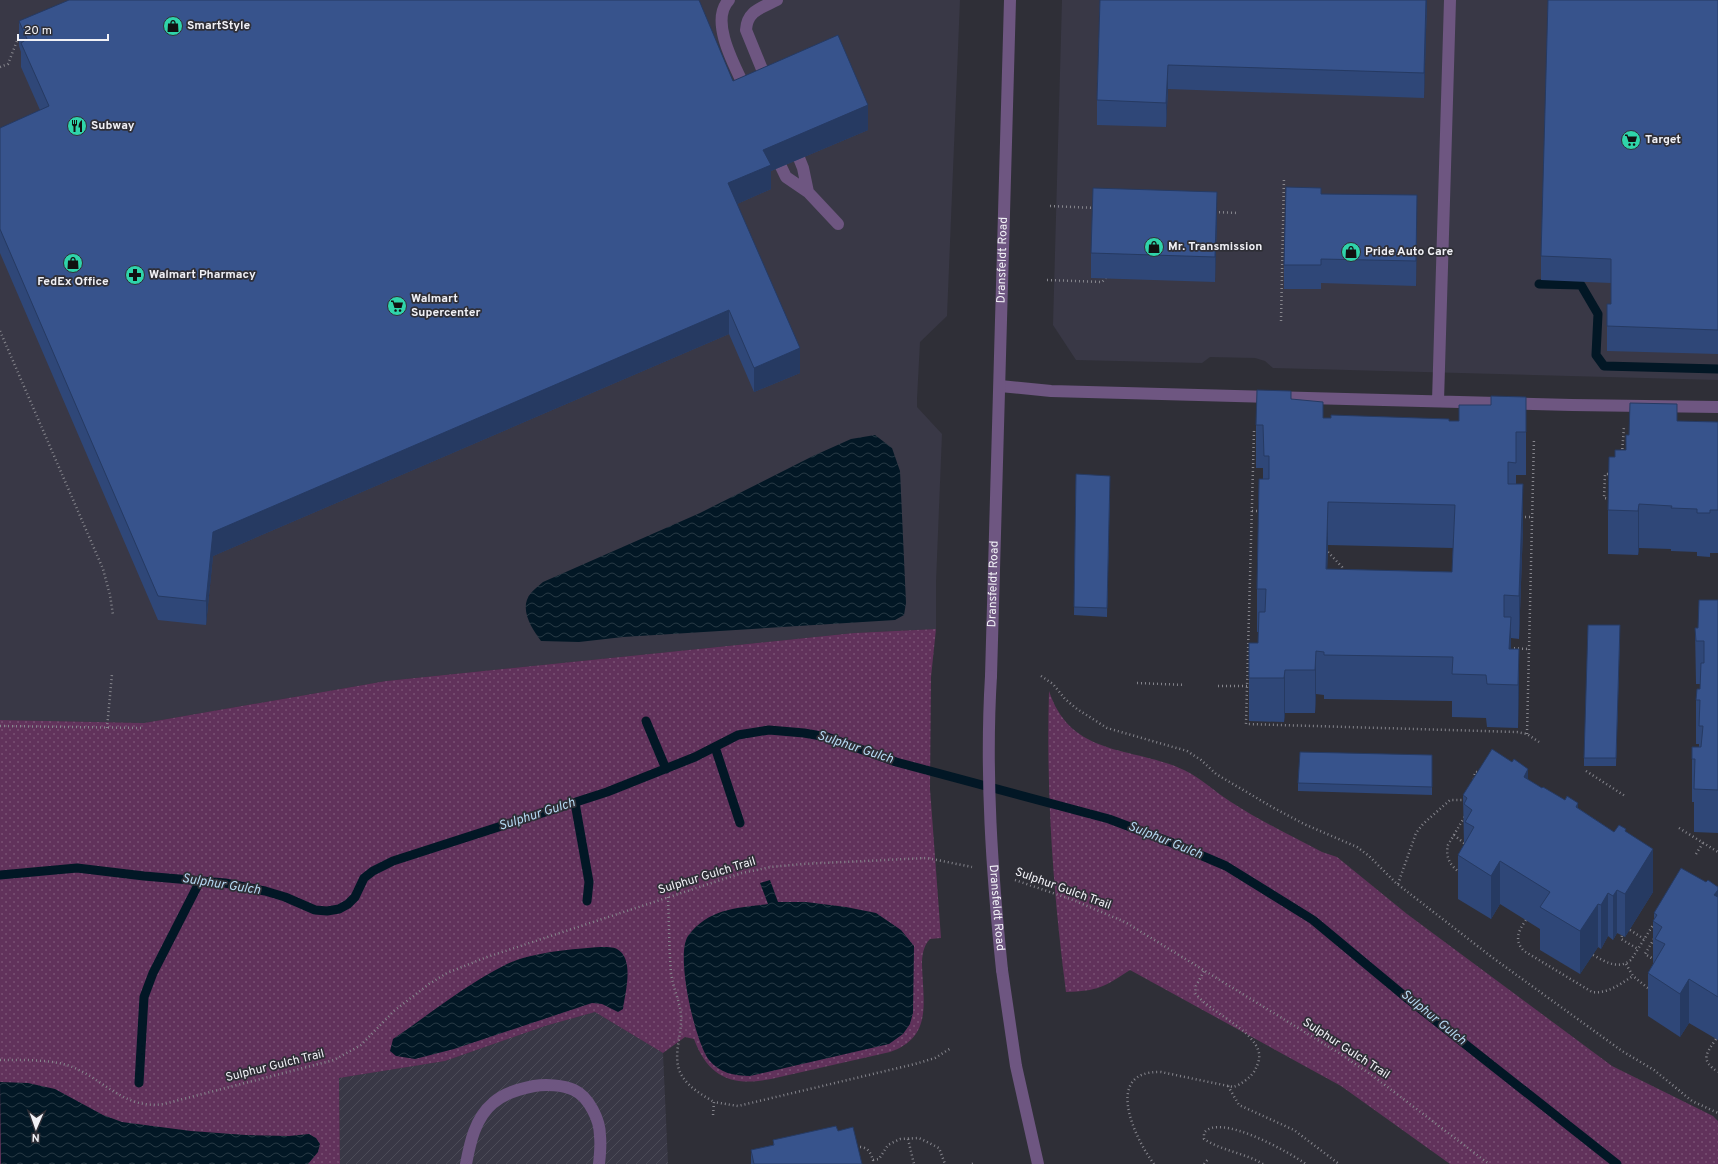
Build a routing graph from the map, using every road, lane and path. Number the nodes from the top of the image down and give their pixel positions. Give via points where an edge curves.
1 (728, 0) edge
2 (777, 0) edge
3 (1010, 0) edge
4 (1450, 0) edge
5 (24, 38) edge
6 (0, 67) edge
7 (772, 95) edge
8 (752, 102) edge
9 (788, 132) edge
10 (770, 143) edge
11 (1284, 177) dead end
12 (808, 192) junction
13 (1050, 206) dead end
14 (1097, 208) edge
15 (1207, 211) edge
16 (1238, 212) dead end
17 (838, 224) dead end
18 (1106, 278) dead end
19 (1048, 280) dead end
20 (1281, 321) dead end
21 (0, 330) edge
22 (1000, 386) junction
23 (1438, 401) junction
24 (1718, 407) edge
25 (1624, 424) dead end
26 (1254, 431) dead end
27 (1534, 438) dead end
28 (1622, 454) edge
29 (1613, 474) edge
30 (1615, 499) edge
31 (1252, 511) junction
32 (1268, 511) edge
33 (1516, 516) edge
34 (1532, 517) junction
35 (1328, 552) edge
36 (1343, 575) edge
37 (113, 615) dead end
38 (1248, 644) junction
39 (1254, 644) edge
40 (1504, 648) edge
41 (1529, 649) junction
42 (112, 674) dead end
43 (1041, 676) dead end
44 (1137, 683) dead end
45 (1185, 685) dead end
46 (1218, 686) dead end
47 (1246, 686) junction
48 (0, 726) edge
49 (107, 728) junction
50 (141, 728) dead end
51 (1527, 734) junction
52 (1539, 742) dead end
53 (1586, 771) dead end
54 (1487, 772) edge
55 (1474, 786) edge
56 (1625, 796) dead end
57 (1473, 800) edge
58 (1466, 815) edge
59 (1679, 828) dead end
60 (1454, 835) junction
61 (1704, 843) junction
62 (1466, 844) edge
63 (1718, 852) edge
64 (1696, 854) dead end
65 (979, 869) dead end
66 (1465, 876) edge
67 (1013, 879) dead end
68 (1398, 884) junction
69 (668, 897) junction
70 (1526, 920) dead end
71 (1658, 928) edge
72 (1630, 930) dead end
73 (1622, 936) dead end
74 (1656, 936) edge
75 (1644, 939) junction
76 (1638, 949) junction
77 (1593, 955) dead end
78 (1655, 960) edge
79 (1626, 964) junction
80 (1204, 971) junction
81 (1633, 976) junction
82 (1654, 992) edge
83 (1716, 1038) dead end
84 (951, 1048) dead end
85 (0, 1060) edge
86 (1718, 1072) edge
87 (1228, 1086) junction
88 (714, 1102) junction
89 (1718, 1113) edge
90 (713, 1115) dead end
91 (908, 1139) junction
92 (850, 1149) edge
93 (1209, 1158) dead end
94 (874, 1162) edge
95 (975, 1163) edge
96 (466, 1164) edge
97 (599, 1164) edge
98 (914, 1164) edge
99 (945, 1164) edge
100 (972, 1164) edge
101 (1038, 1164) edge
102 (1154, 1164) edge
103 (1204, 1164) edge
104 (1263, 1164) edge
105 (1306, 1164) edge
106 (1339, 1164) edge
107 (1489, 1164) edge

1 - 8 street via 722,13 725,42
2 - 7 street via 752,14 747,21 746,30
3 - 22 street, Dransfeldt Road
4 - 23 street
5 - 6 path via 17,41 8,64
9 - 12 street via 803,168
10 - 12 street via 786,177
11 - 20 path
12 - 17 street
13 - 14 path
15 - 16 path
18 - 19 path via 1102,282
21 - 37 path via 102,568
22 - 23 street via 1051,391
22 - 101 street, Dransfeldt Road, bridge via 988,718 989,813 1002,970 1016,1066
23 - 24 street
25 - 28 path
26 - 31 path
27 - 34 path
29 - 30 path via 1605,474 1604,498
31 - 32 path
31 - 38 path
33 - 34 path
34 - 41 path
35 - 36 path via 1342,567
38 - 39 path
38 - 47 path
40 - 41 path
41 - 51 path
42 - 49 path
43 - 68 path via 1053,684 1077,709 1107,728 1187,751 1216,774 1272,807 1357,847 1370,856
44 - 45 path
46 - 47 path
47 - 51 path via 1246,724
48 - 49 path
49 - 50 path
51 - 52 path
53 - 56 path
54 - 55 path via 1475,772
57 - 68 path via 1450,800 1423,824 1412,844
58 - 60 path
59 - 61 path
60 - 62 path
60 - 66 path via 1448,845 1447,857 1455,870
61 - 63 path
61 - 64 path
65 - 69 path, Sulphur Gulch Trail via 927,858 802,864 742,873
67 - 80 path, Sulphur Gulch Trail via 1074,900 1125,922
68 - 89 path via 1506,967 1622,1051 1654,1070 1680,1093
69 - 85 path, Sulphur Gulch Trail via 487,957 447,973 394,1011 361,1045 334,1060 164,1104 142,1105 125,1099 80,1070 68,1066 37,1061
69 - 88 path via 672,974 680,1005 680,1071 698,1093
70 - 81 path via 1517,937 1519,947 1592,992 1604,992
71 - 75 path via 1658,918
72 - 75 path
73 - 76 path via 1621,939
74 - 78 path via 1645,954
75 - 76 path
76 - 79 path
77 - 79 path via 1616,965
79 - 81 path
80 - 87 path via 1195,993 1201,1001 1249,1036 1260,1055 1255,1072 1240,1085
80 - 107 path, Sulphur Gulch Trail via 1345,1057
81 - 82 path
83 - 86 path via 1706,1059 1707,1064
84 - 88 path via 935,1058 915,1064 738,1106
87 - 102 path via 1150,1071 1132,1082 1127,1094 1131,1120
87 - 106 path via 1239,1105 1294,1130
88 - 90 path
91 - 94 path via 892,1142
91 - 98 path
91 - 99 path via 919,1138 939,1148
92 - 94 path via 856,1146 864,1147 870,1151
93 - 103 path
95 - 100 path
96 - 97 street via 474,1130 492,1104 521,1088 542,1085 574,1090 588,1104 597,1122 600,1136
104 - 105 path via 1211,1143 1204,1139 1204,1133 1213,1127 1238,1131 1270,1143

